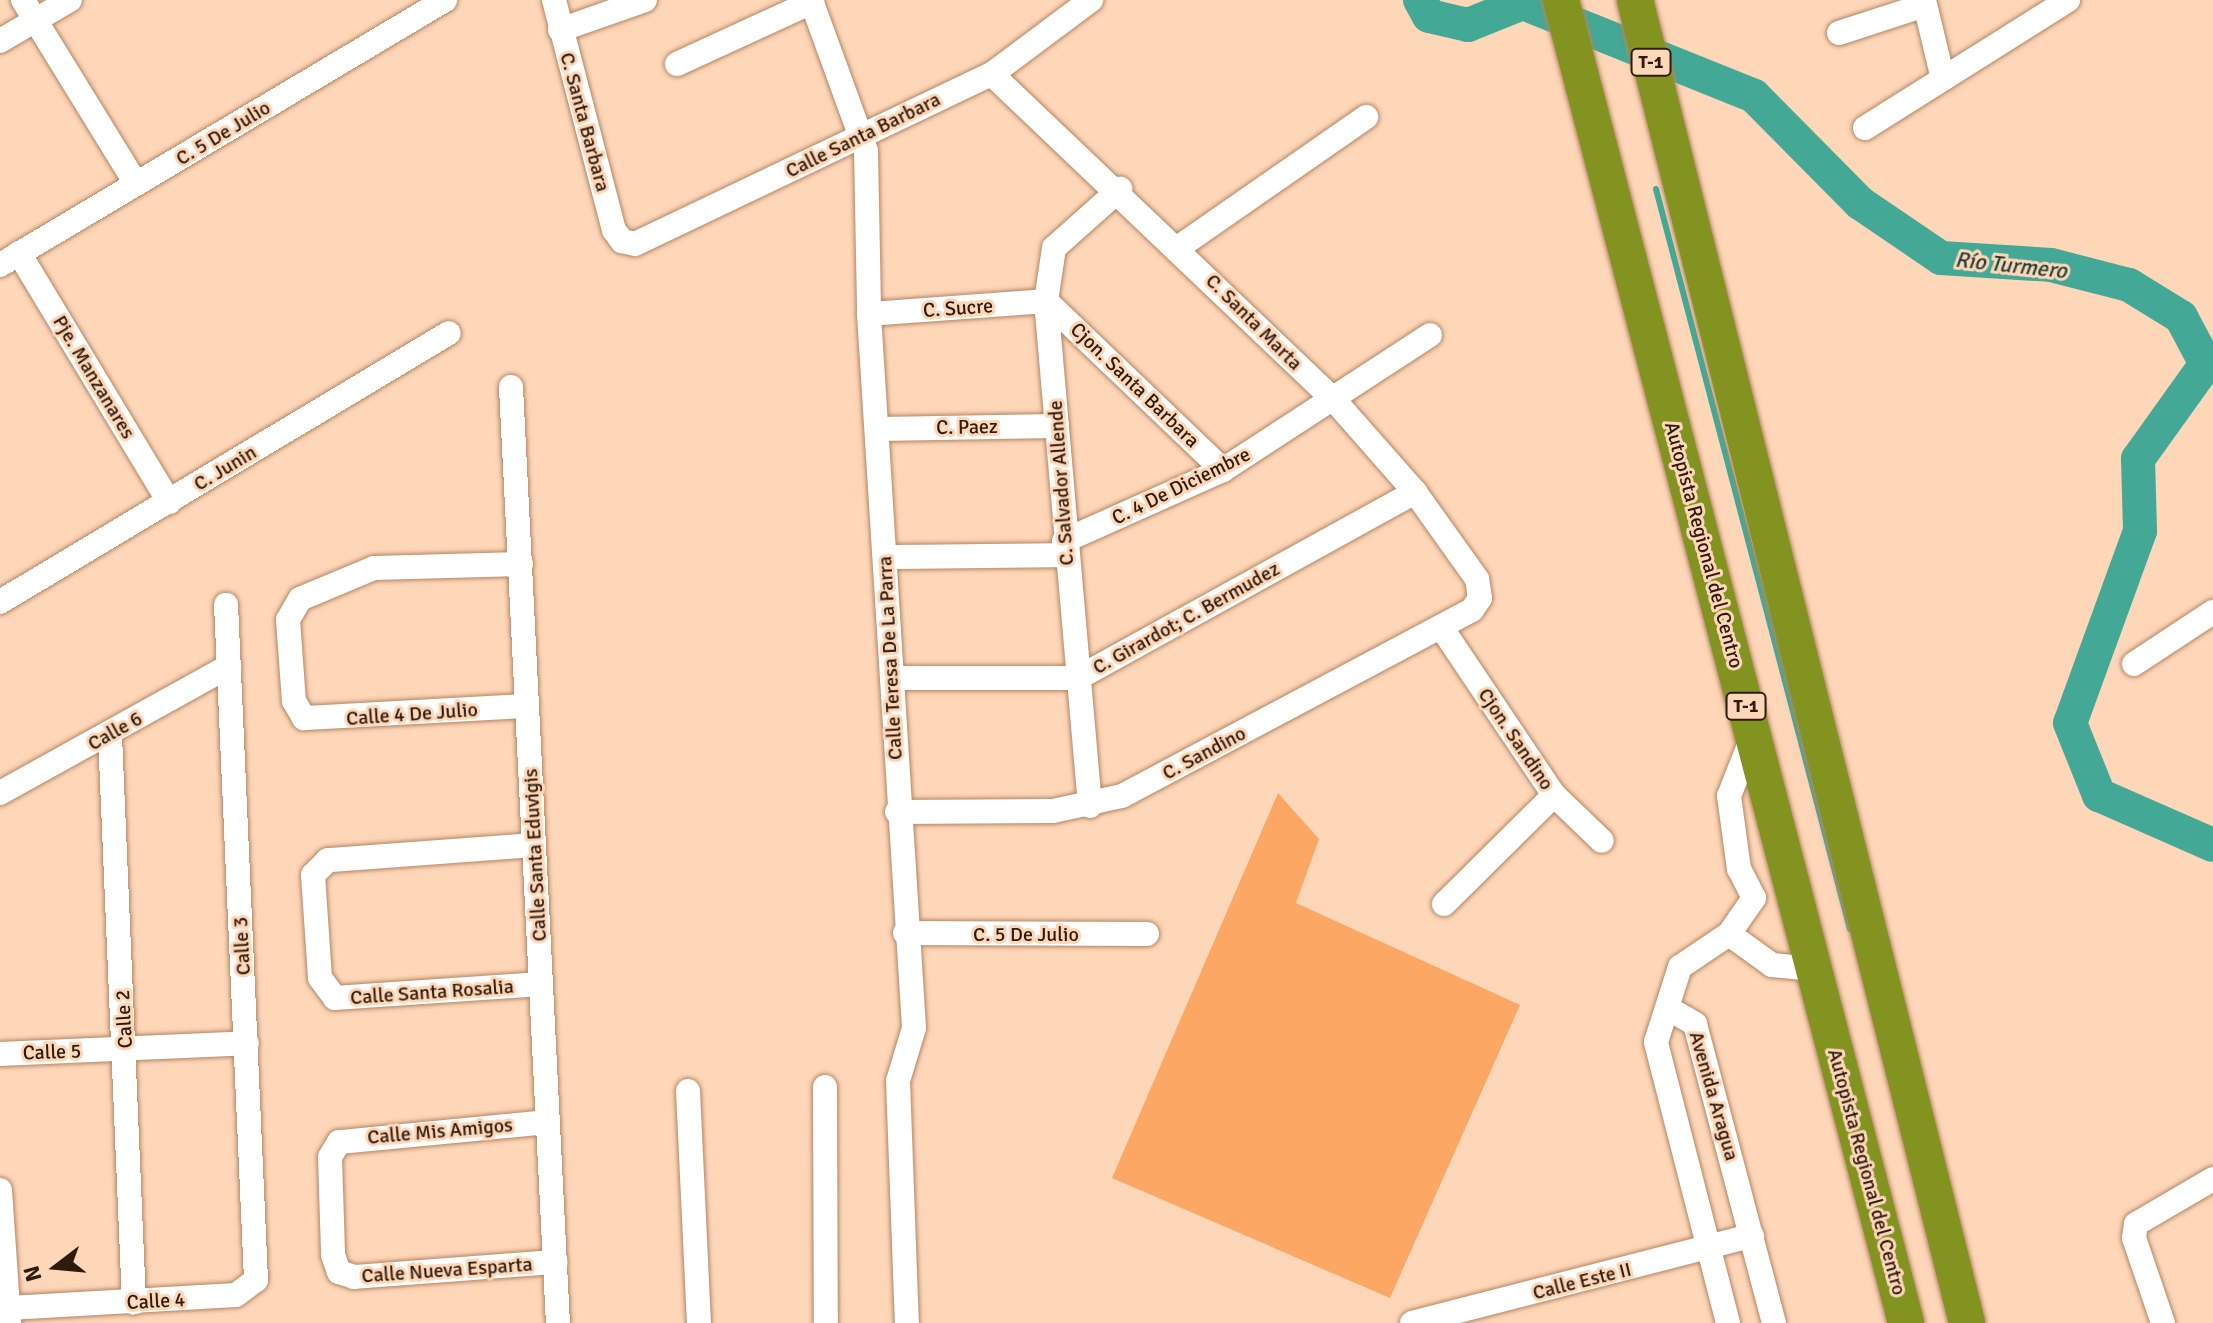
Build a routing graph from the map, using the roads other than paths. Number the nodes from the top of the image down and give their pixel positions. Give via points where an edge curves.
1 (70, 0) edge
2 (445, 0) edge
3 (554, 0) edge
4 (645, 0) edge
5 (1091, 0) edge
6 (1561, 0) edge
7 (1635, 0) edge
8 (2068, 0) edge
9 (812, 1) edge
10 (1924, 3) edge
11 (30, 10) edge
12 (560, 30) junction
13 (1839, 33) dead end
14 (0, 41) edge
15 (677, 64) dead end
16 (992, 74) junction
17 (1943, 79) junction
18 (1366, 117) dead end
19 (1865, 128) dead end
20 (862, 134) junction
21 (136, 184) junction
22 (1120, 189) junction
23 (622, 241) joint
24 (1179, 247) junction
25 (10, 259) edge
26 (1046, 301) junction
27 (869, 314) junction
28 (449, 333) dead end
29 (1430, 335) dead end
30 (511, 387) dead end
31 (1336, 402) junction
32 (1057, 426) junction
33 (878, 429) junction
34 (1223, 470) junction
35 (1415, 492) junction
36 (169, 502) junction
37 (1065, 548) junction
38 (885, 557) junction
39 (521, 564) junction
40 (1480, 598) joint
41 (0, 602) edge
42 (226, 605) dead end
43 (2213, 612) edge
44 (1441, 627) junction
45 (2134, 664) dead end
46 (229, 666) junction
47 (892, 678) junction
48 (1078, 678) junction
49 (527, 706) junction
50 (110, 735) junction
51 (1753, 735) junction
52 (0, 793) edge
53 (1554, 795) junction
54 (1090, 806) junction
55 (897, 812) junction
56 (1602, 841) dead end
57 (534, 845) junction
58 (1787, 863) junction
59 (1754, 898) junction
60 (1444, 904) dead end
61 (905, 933) junction
62 (1147, 934) dead end
63 (1729, 934) junction
64 (1814, 969) junction
65 (541, 984) junction
66 (1671, 1010) junction
67 (247, 1043) junction
68 (126, 1050) junction
69 (0, 1054) edge
70 (825, 1087) dead end
71 (688, 1091) dead end
72 (548, 1122) junction
73 (2213, 1179) edge
74 (0, 1190) edge
75 (1752, 1236) junction
76 (1709, 1249) junction
77 (555, 1262) junction
78 (339, 1272) joint
79 (251, 1286) joint
80 (134, 1302) junction
81 (9, 1315) edge
82 (558, 1323) edge
83 (699, 1323) edge
84 (826, 1323) edge
85 (907, 1323) edge
86 (1412, 1323) edge
87 (1728, 1323) edge
88 (1774, 1323) edge
89 (1906, 1323) edge
90 (1967, 1323) edge
91 (2163, 1323) edge

1 - 11 street
2 - 21 street, C. 5 De Julio
3 - 12 street, C. Santa Barbara
4 - 12 street
5 - 16 street, Calle Santa Barbara
6 - 51 highway, Autopista Regional del Centro / T-1
7 - 90 highway, T-1
8 - 17 street
9 - 15 street
9 - 20 street, Calle Teresa De La Parra
10 - 13 street
10 - 17 street
11 - 14 street
11 - 21 street
12 - 23 street, C. Santa Barbara
16 - 20 street, Calle Santa Barbara
16 - 22 street, C. Santa Marta
17 - 19 street
18 - 24 street
20 - 23 street, Calle Santa Barbara via 651,239
20 - 27 street, Calle Teresa De La Parra
21 - 25 street, C. 5 De Julio
22 - 24 street, C. Santa Marta
22 - 26 street, C. Salvador Allende via 1054,248
24 - 31 street, C. Santa Marta
25 - 36 street, Pje. Manzanares
26 - 27 street, C. Sucre
26 - 32 street, C. Salvador Allende
26 - 34 street, Cjon. Santa Barbara
27 - 33 street, Calle Teresa De La Parra
28 - 36 street, C. Junin
29 - 31 street, C. 4 De Diciembre
30 - 39 street, Calle Santa Eduvigis
31 - 34 street, C. 4 De Diciembre
31 - 35 street, C. Santa Marta
32 - 33 street, C. Paez
32 - 37 street, C. Salvador Allende
33 - 38 street, Calle Teresa De La Parra
34 - 37 street, C. 4 De Diciembre
35 - 40 street, C. Santa Marta via 1477,579
35 - 48 street, C. Girardot; C. Bermudez
36 - 41 street, C. Junin
37 - 38 street, C. 4 De Diciembre
37 - 48 street, C. Salvador Allende
38 - 47 street, Calle Teresa De La Parra
39 - 49 street, Calle Santa Eduvigis
39 - 49 street, Calle 4 De Julio via 374,568 294,603 288,620 299,714 311,721
40 - 44 street, C. Sandino
42 - 46 street, Calle 3
43 - 45 street
44 - 53 street, Cjon. Sandino
44 - 54 street, C. Sandino via 1122,796
46 - 50 street, Calle 6
46 - 67 street, Calle 3
47 - 48 street, C. Girardot; C. Bermudez
47 - 55 street, Calle Teresa De La Parra
48 - 54 street, C. Salvador Allende
49 - 57 street, Calle Santa Eduvigis
50 - 52 street, Calle 6
50 - 68 street, Calle 2
51 - 58 highway, Autopista Regional del Centro / T-1
51 - 59 street via 1729,796 1739,869
53 - 56 street, Cjon. Sandino
53 - 60 street
54 - 55 street, C. Sandino
55 - 61 street, Calle Teresa De La Parra
57 - 65 street, Calle Santa Eduvigis
57 - 65 street, Calle Santa Rosalia via 317,866 313,875 325,991 335,998
58 - 59 street
58 - 64 highway, Autopista Regional del Centro / T-1
59 - 63 street
61 - 62 street, C. 5 De Julio
61 - 85 street, Calle Teresa De La Parra via 914,1028 898,1081
63 - 64 street via 1772,965
63 - 66 street via 1680,967
64 - 89 highway, Autopista Regional del Centro / T-1
65 - 72 street, Calle Santa Eduvigis
66 - 75 street, Avenida Aragua via 1695,1024
66 - 76 street, Avenida Aragua via 1656,1042
67 - 68 street, Calle 5
67 - 79 street, Calle 3 via 257,1268
68 - 69 street, Calle 5
68 - 80 street, Calle 2
70 - 84 street
71 - 83 street
72 - 77 street, Calle Santa Eduvigis
72 - 78 street, Calle Mis Amigos via 345,1139 334,1146 333,1255
73 - 91 street via 2136,1224 2134,1238
74 - 81 street
75 - 76 street, Calle Este II
75 - 88 street, Avenida Aragua
76 - 86 street, Calle Este II
76 - 87 street, Avenida Aragua
77 - 78 street, Calle Nueva Esparta via 354,1277
77 - 82 street, Calle Santa Eduvigis
79 - 80 street, Calle 4 via 236,1295
80 - 81 street, Calle 4

